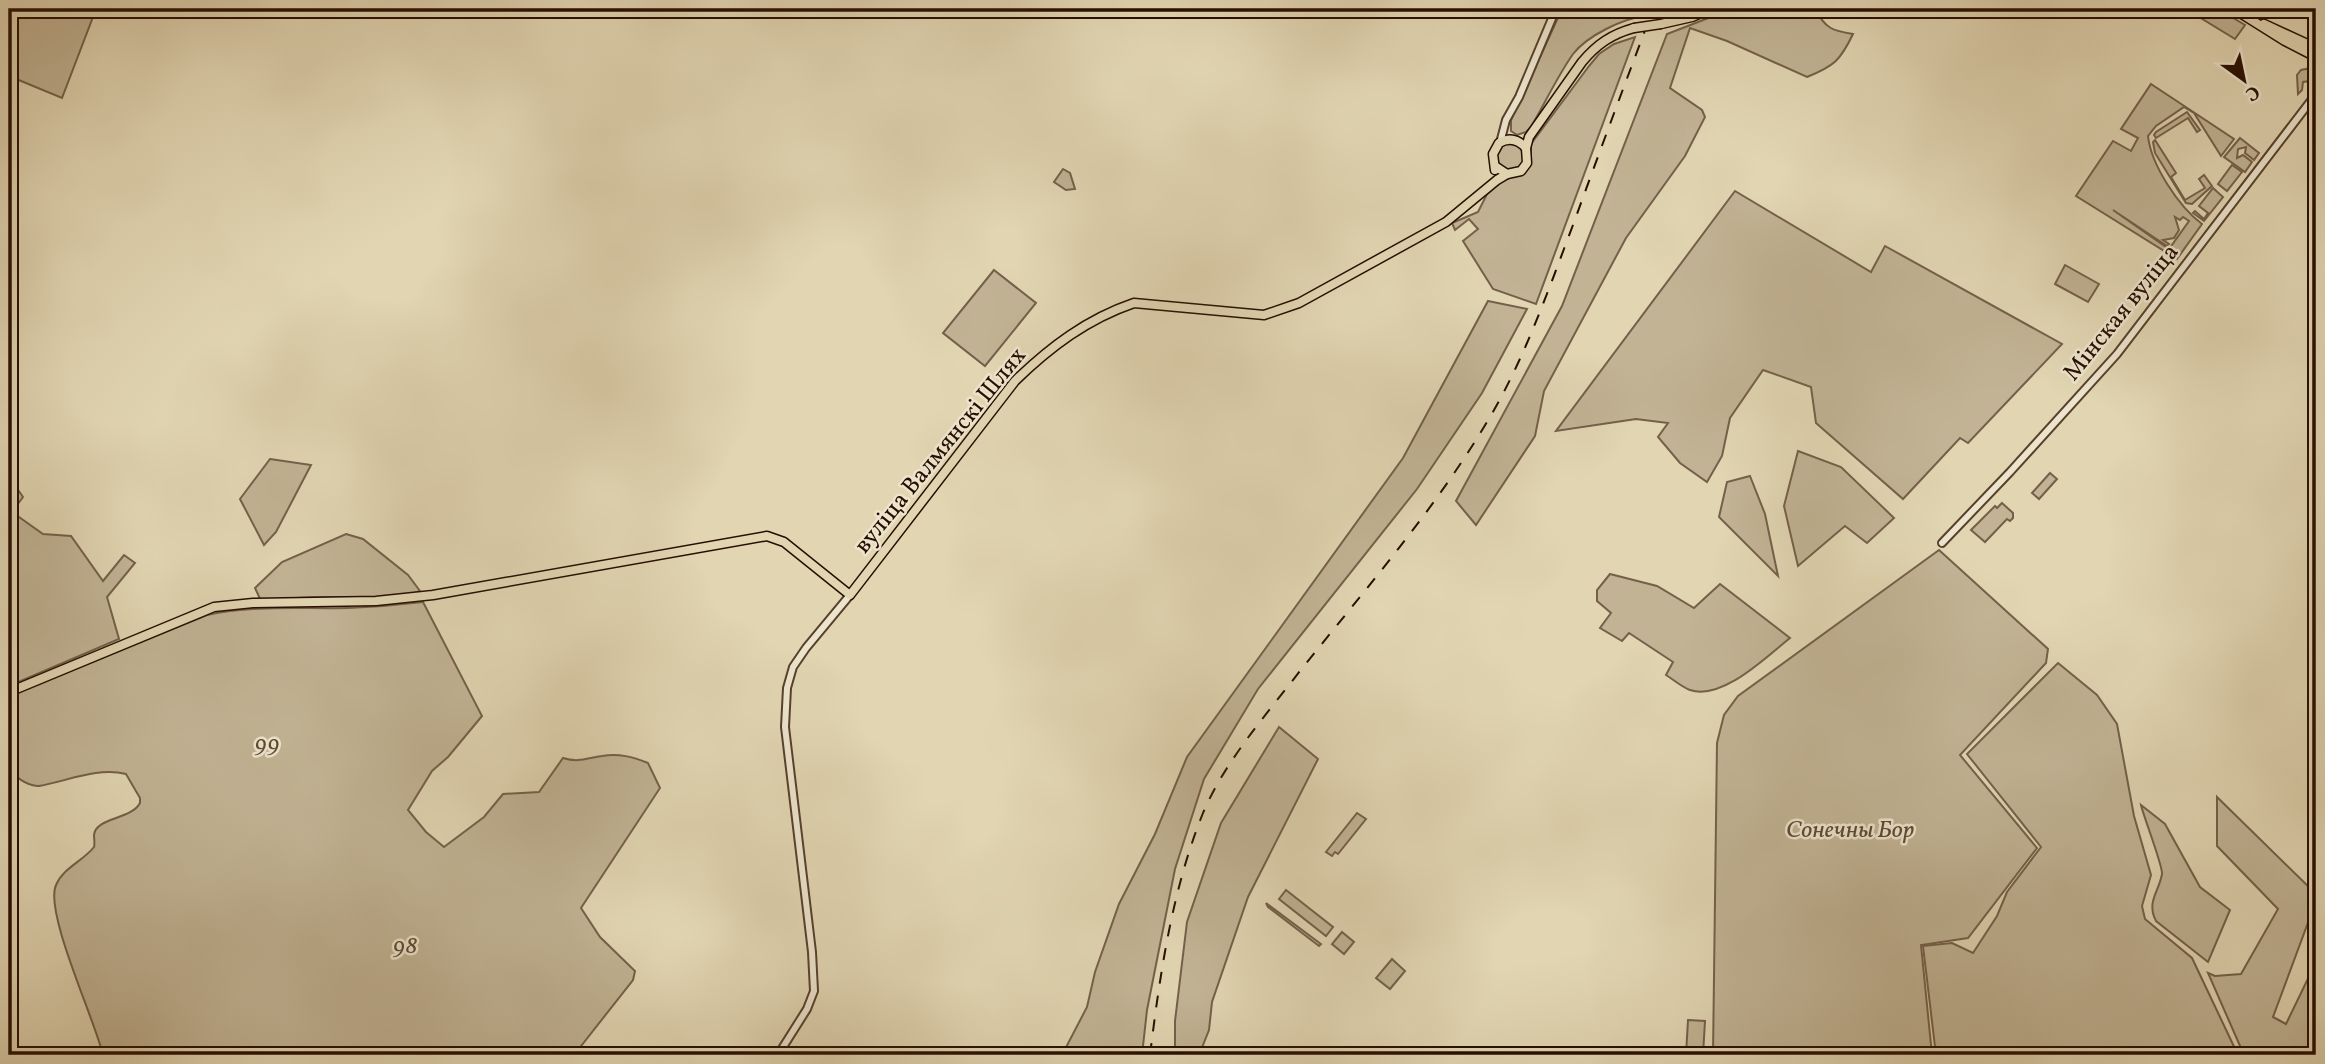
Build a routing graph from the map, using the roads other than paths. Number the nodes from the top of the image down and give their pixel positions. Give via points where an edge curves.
1 (1556, 9) edge
2 (1710, 9) edge
3 (2234, 9) edge
4 (2255, 21) junction
5 (2316, 48) edge
6 (2316, 57) edge
7 (2316, 94) edge
8 (1505, 130) junction
9 (1529, 137) junction
10 (1515, 140) junction
11 (1500, 142) junction
12 (1526, 148) junction
13 (1495, 166) junction
14 (1507, 174) junction
15 (1490, 186) junction
16 (1942, 543) dead end
17 (850, 595) junction
18 (9, 692) edge
19 (778, 1055) edge

1 - 8 street
2 - 9 main road, bridge via 1614,35 1591,51
3 - 4 main road
4 - 5 main road
4 - 6 main road
7 - 16 street, Мінская вуліца via 2117,354
8 - 10 street
8 - 11 street
9 - 10 main road
9 - 12 main road
10 - 11 main road
10 - 12 main road
11 - 13 main road via 1493,154
12 - 14 main road via 1525,167
13 - 14 main road
13 - 15 main road
14 - 15 main road, вуліца Валмянскі Шлях
15 - 17 main road, вуліца Валмянскі Шлях via 1446,222 1282,310 1264,315 1134,303 1076,330 1015,382
17 - 18 main road via 783,542 768,536 433,595 215,607
17 - 19 street, вуліца Валмянскі Шлях via 793,667 787,688 785,727 814,991

